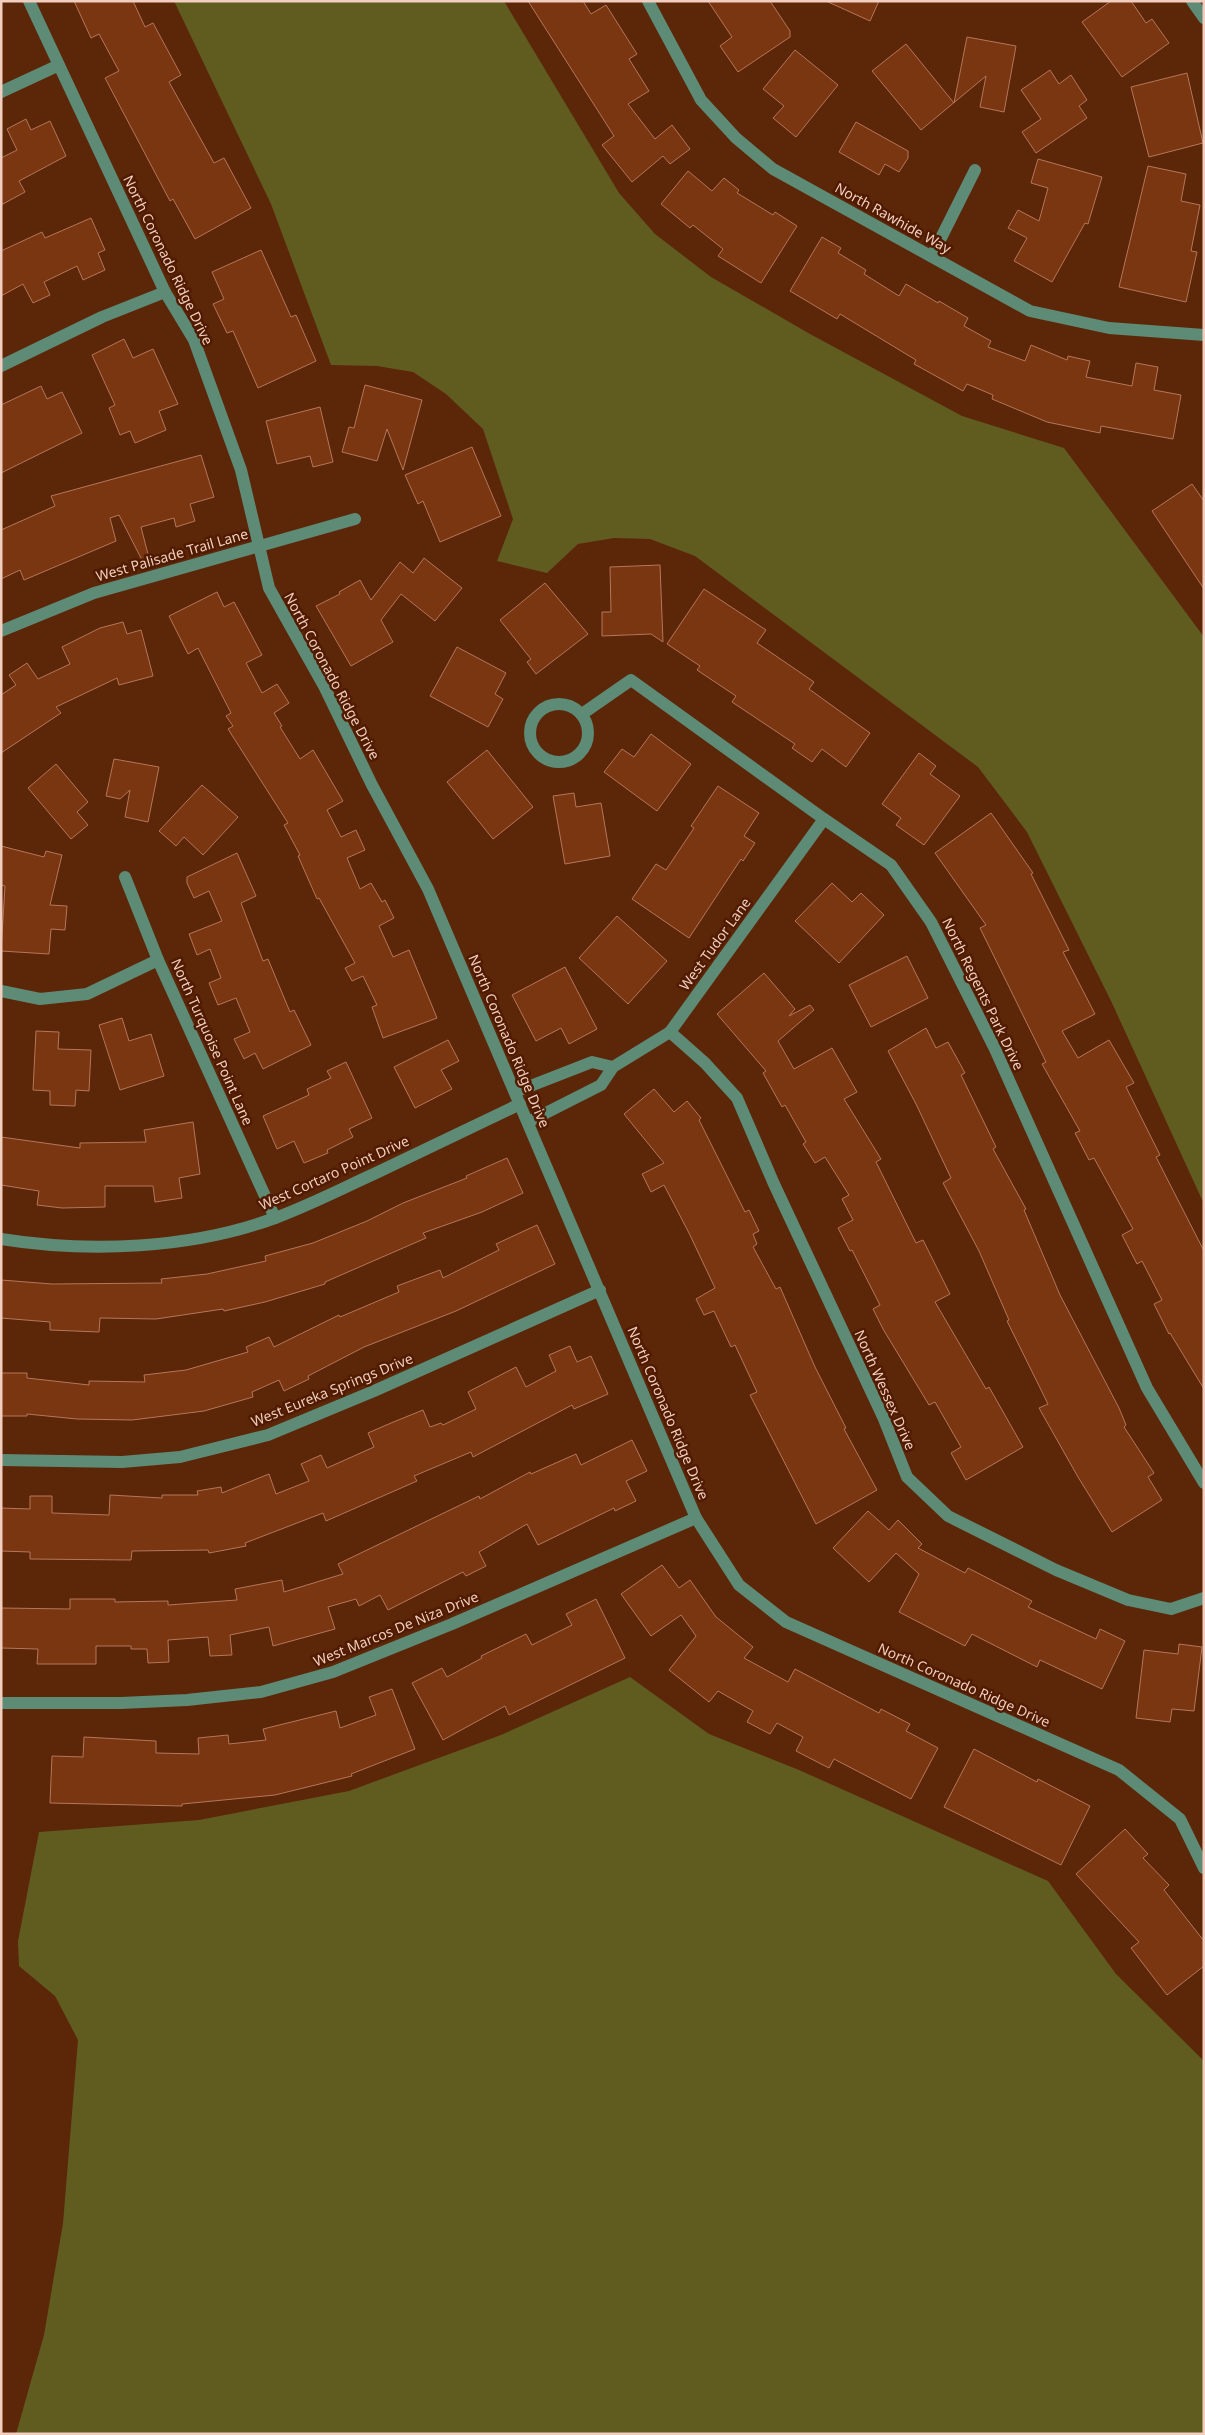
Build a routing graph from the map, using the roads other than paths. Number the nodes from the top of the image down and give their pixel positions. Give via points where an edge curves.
1 (29, 1) edge
2 (648, 1) edge
3 (1192, 1) edge
4 (1204, 18) edge
5 (57, 66) junction
6 (1, 92) edge
7 (975, 170) dead end
8 (932, 256) junction
9 (165, 292) junction
10 (1204, 335) edge
11 (1, 366) edge
12 (355, 519) dead end
13 (260, 546) junction
14 (1, 632) edge
15 (582, 714) junction
16 (824, 819) junction
17 (125, 877) dead end
18 (158, 960) junction
19 (1, 991) edge
20 (670, 1032) junction
21 (613, 1067) junction
22 (515, 1092) junction
23 (520, 1104) junction
24 (528, 1122) junction
25 (274, 1218) junction
26 (1, 1239) edge
27 (600, 1290) junction
28 (1, 1460) edge
29 (1204, 1483) edge
30 (696, 1518) junction
31 (1204, 1598) edge
32 (1, 1703) edge
33 (1204, 1868) edge

1 - 5 street, North Coronado Ridge Drive
2 - 8 street, North Rawhide Way via 702,100 736,138 773,168
3 - 4 street
5 - 6 street
5 - 9 street, North Coronado Ridge Drive
7 - 8 street
8 - 10 street, North Rawhide Way via 1030,311 1109,328
9 - 11 street via 102,317
9 - 13 street, North Coronado Ridge Drive via 194,340 241,470
12 - 13 street, West Palisade Trail Lane
13 - 14 street, West Palisade Trail Lane via 94,593
13 - 22 street, North Coronado Ridge Drive via 269,588 324,686 428,889
15 - 15 street via 562,703 542,709 535,716 530,736 538,753 547,759 564,761 582,750 588,735
15 - 16 street, North Regents Park Drive via 631,680
16 - 20 street, West Tudor Lane
16 - 29 street, North Regents Park Drive via 891,865 931,922 995,1049 1147,1388
17 - 18 street, North Turquoise Point Lane
18 - 19 street via 87,994 40,999
18 - 25 street, North Turquoise Point Lane
20 - 21 street, West Tudor Lane
20 - 31 street, North Wessex Drive via 705,1063 736,1098 884,1419 907,1478 948,1516 1065,1574 1128,1600 1171,1609
21 - 22 street via 592,1062
21 - 24 street, West Tudor Lane via 601,1085
22 - 23 street, North Coronado Ridge Drive
23 - 24 street, North Coronado Ridge Drive
23 - 25 street, West Cortaro Point Drive
24 - 27 street, North Coronado Ridge Drive
25 - 26 street, West Cortaro Point Drive via 207,1236 108,1248
27 - 28 street, West Eureka Springs Drive via 268,1435 180,1457 122,1462
27 - 30 street, North Coronado Ridge Drive
30 - 32 street, West Marcos De Niza Drive via 342,1669 262,1692 130,1703
30 - 33 street, North Coronado Ridge Drive via 739,1585 786,1622 1119,1770 1180,1819

